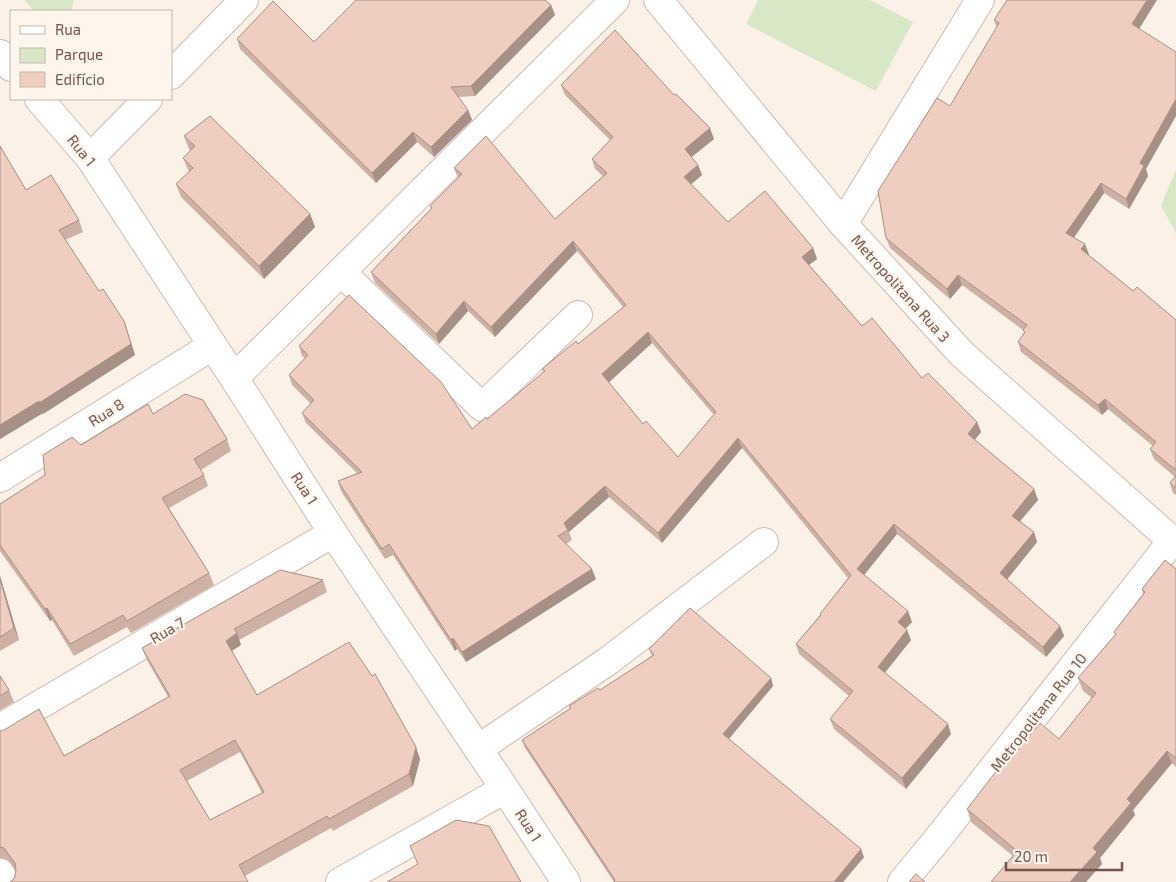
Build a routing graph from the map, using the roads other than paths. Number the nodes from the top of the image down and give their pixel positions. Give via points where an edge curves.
1 (244, 0) edge
2 (615, 0) edge
3 (658, 0) edge
4 (980, 0) edge
5 (0, 54) edge
6 (10, 66) edge
7 (172, 74) edge
8 (40, 100) edge
9 (147, 100) edge
10 (90, 158) junction
11 (843, 224) junction
12 (341, 272) junction
13 (578, 315) dead end
14 (212, 346) junction
15 (234, 378) junction
16 (0, 478) edge
17 (333, 533) junction
18 (764, 542) dead end
19 (1174, 543) edge
20 (0, 728) edge
21 (478, 748) junction
22 (506, 789) junction
23 (0, 873) edge
24 (5, 882) edge
25 (340, 882) edge
26 (566, 882) edge
27 (902, 882) edge

1 - 7 street
2 - 12 street
3 - 11 street, Metropolitana Rua 3
4 - 11 street
5 - 6 street
8 - 10 street, Rua 1
9 - 10 street
10 - 14 street, Rua 1
11 - 19 street, Metropolitana Rua 3 via 962,354
12 - 13 street via 482,406
12 - 15 street
14 - 15 street, Rua 1
14 - 16 street, Rua 8
15 - 17 street, Rua 1
17 - 20 street, Rua 7
17 - 21 street, Rua 1
18 - 21 street via 608,661
19 - 27 street, Metropolitana Rua 10
21 - 22 street, Rua 1
22 - 25 street
22 - 26 street, Rua 1
23 - 24 street

